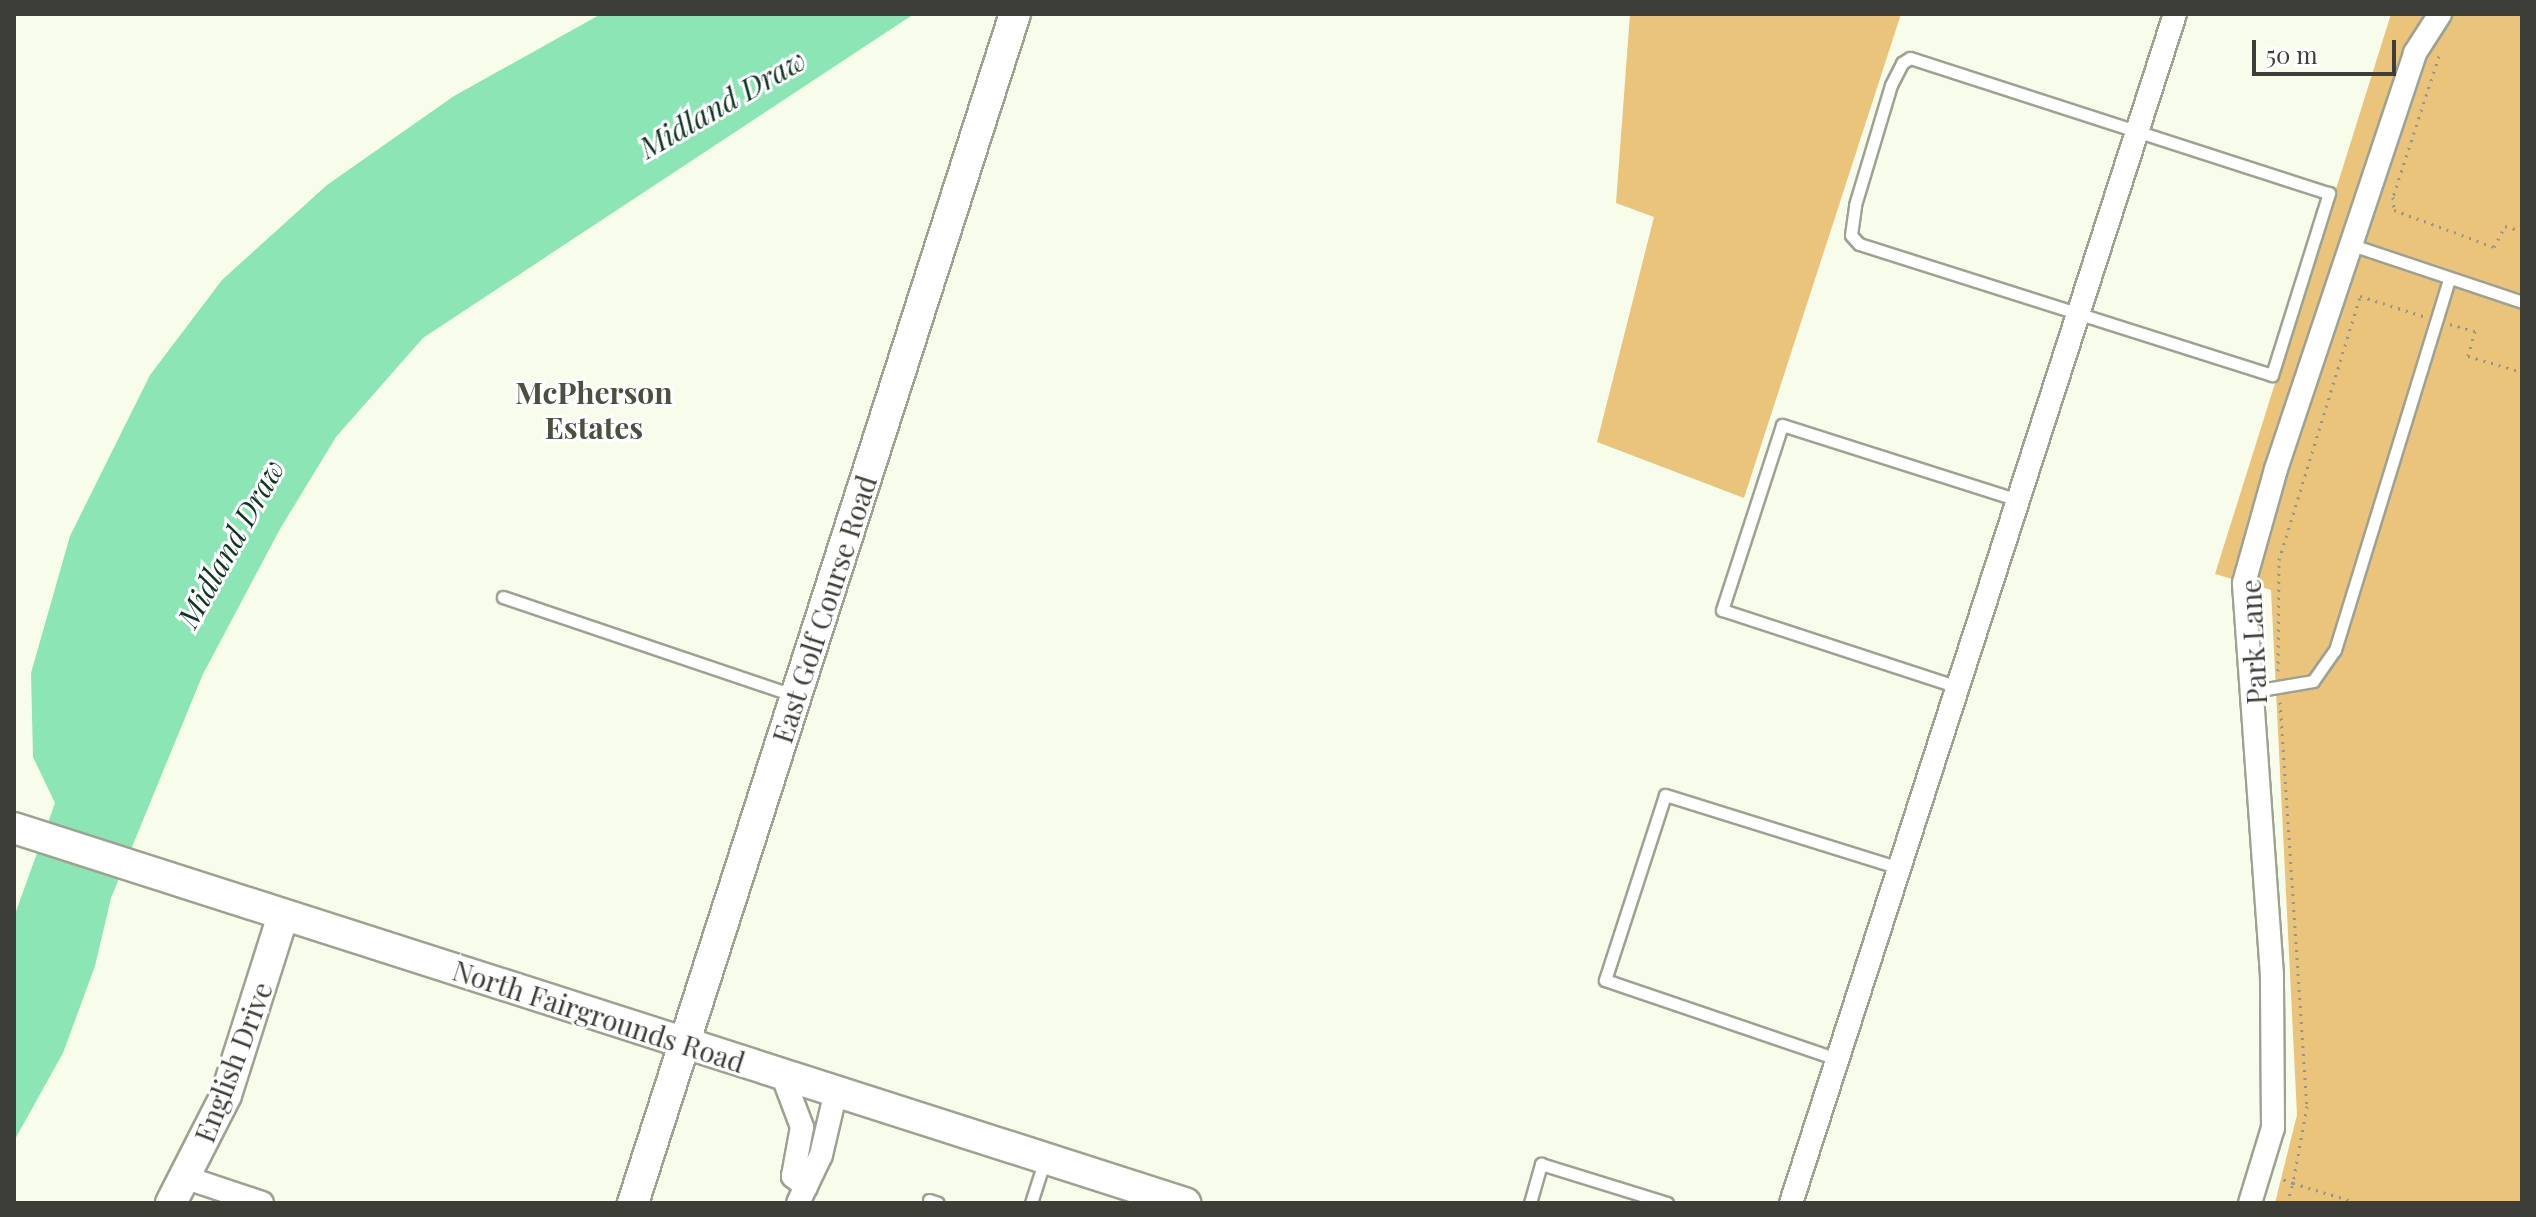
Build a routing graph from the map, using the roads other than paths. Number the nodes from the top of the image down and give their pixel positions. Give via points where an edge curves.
1 (1015, 14) edge
2 (2175, 14) edge
3 (2440, 14) edge
4 (2137, 130) junction
5 (2352, 245) junction
6 (2449, 279) junction
7 (2522, 302) edge
8 (2077, 316) junction
9 (2018, 500) junction
10 (503, 597) dead end
11 (1958, 687) junction
12 (2254, 691) junction
13 (796, 696) junction
14 (28, 832) edge
15 (1899, 868) junction
16 (283, 915) junction
17 (685, 1043) junction
18 (1837, 1059) junction
19 (782, 1074) junction
20 (836, 1091) junction
21 (1045, 1158) junction
22 (179, 1191) edge
23 (802, 1195) edge
24 (262, 1203) edge
25 (633, 1203) edge
26 (1031, 1203) edge
27 (1185, 1203) edge
28 (1530, 1203) edge
29 (1667, 1203) edge
30 (1791, 1203) edge
31 (2250, 1203) edge

1 - 13 street, East Golf Course Road
2 - 4 street
3 - 5 street, Park Lane via 2415,53
4 - 8 street
4 - 8 lane via 2329,193 2272,375
4 - 8 lane via 1920,59 1902,63 1891,85 1851,235 1871,249
5 - 6 lane
5 - 12 street, Park Lane via 2244,583
6 - 7 lane
6 - 12 lane via 2335,650 2313,681
8 - 9 street
9 - 11 street
9 - 11 lane via 1782,425 1722,610
10 - 13 lane
11 - 15 street
12 - 31 street, Park Lane via 2272,975 2273,1128
13 - 17 street, East Golf Course Road
14 - 16 street, North Fairgrounds Road
15 - 18 street
15 - 18 lane via 1665,795 1614,952 1605,980
16 - 17 street, North Fairgrounds Road
16 - 22 street, English Drive via 226,1095
17 - 19 street, North Fairgrounds Road
17 - 25 street, East Golf Course Road
18 - 30 street
19 - 20 street, North Fairgrounds Road
19 - 23 street via 802,1127 793,1157 793,1176
20 - 21 street, North Fairgrounds Road
20 - 23 street via 821,1155
21 - 26 lane
21 - 27 street, North Fairgrounds Road
22 - 24 street
28 - 29 lane via 1541,1164

